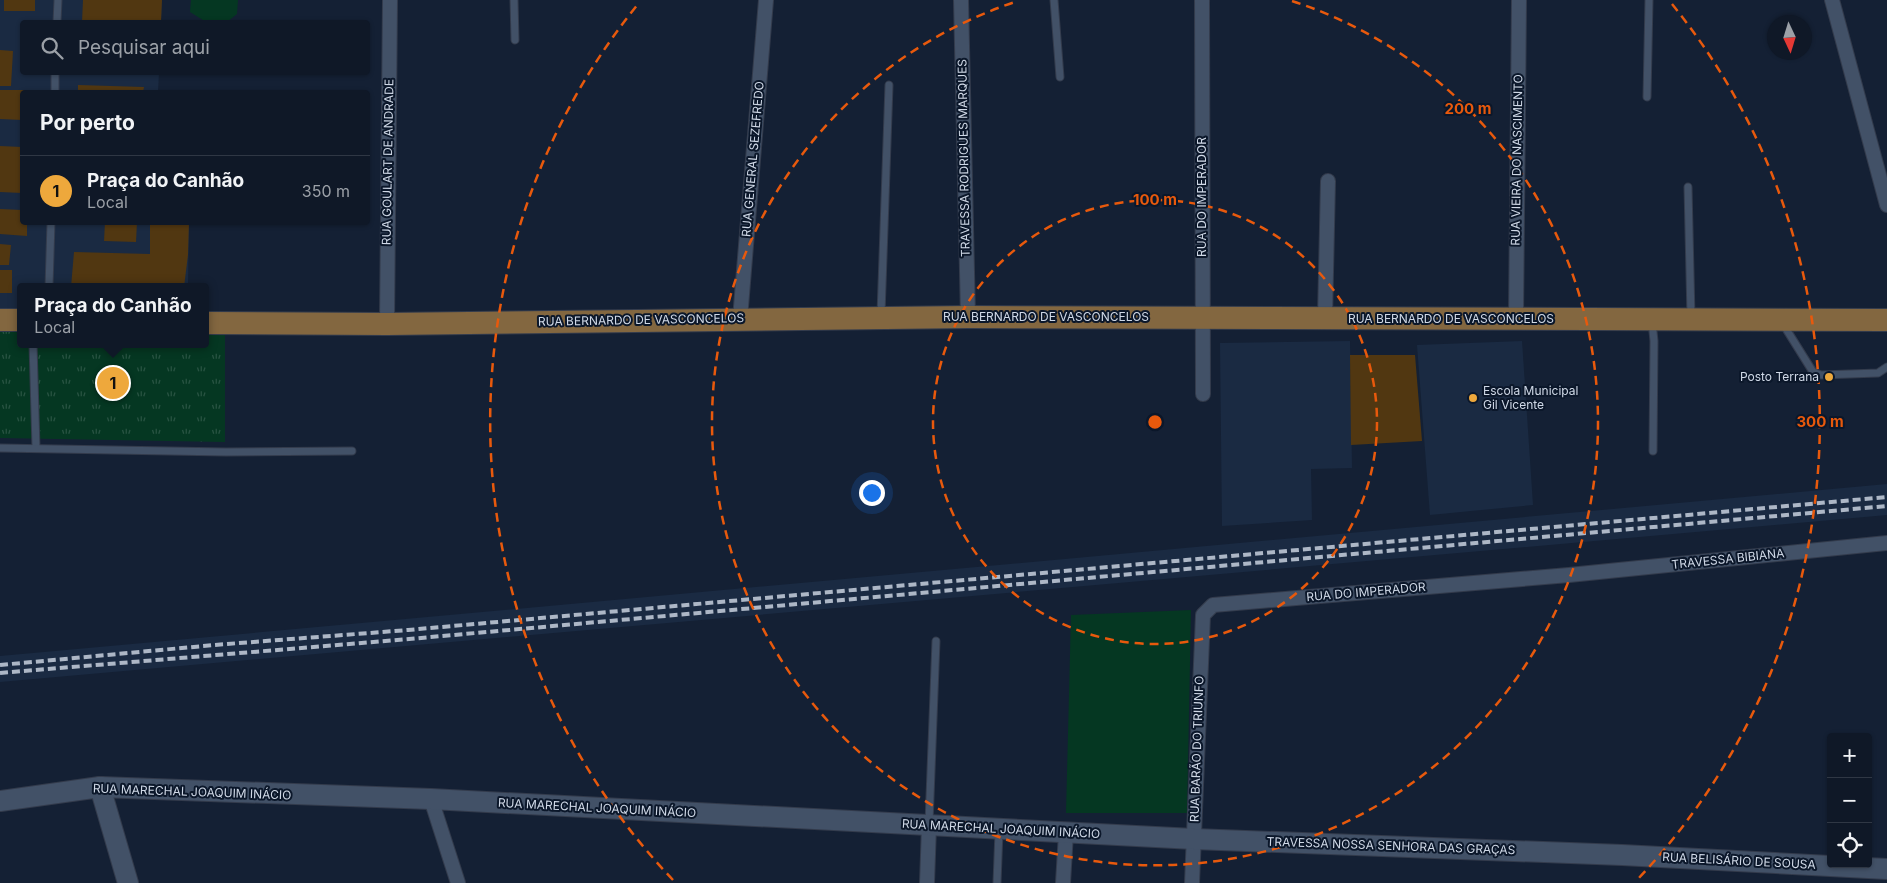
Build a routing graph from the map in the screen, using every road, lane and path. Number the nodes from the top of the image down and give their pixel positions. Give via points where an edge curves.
1 (58, 0) edge
2 (390, 0) edge
3 (514, 0) edge
4 (766, 0) edge
5 (961, 0) edge
6 (1054, 0) edge
7 (1202, 0) edge
8 (1519, 0) edge
9 (1649, 0) edge
10 (1832, 0) edge
11 (57, 20) edge
12 (515, 40) dead end
13 (55, 75) edge
14 (1060, 78) dead end
15 (889, 85) dead end
16 (55, 90) edge
17 (1647, 97) dead end
18 (1328, 181) dead end
19 (1688, 187) dead end
20 (1887, 205) edge
21 (51, 225) edge
22 (49, 283) edge
23 (881, 317) junction
24 (968, 317) junction
25 (1202, 317) junction
26 (1325, 318) junction
27 (740, 319) junction
28 (1522, 319) junction
29 (1652, 319) junction
30 (0, 320) edge
31 (17, 320) edge
32 (1692, 320) junction
33 (1780, 320) junction
34 (1887, 320) edge
35 (209, 323) edge
36 (387, 324) junction
37 (33, 348) edge
38 (1887, 368) edge
39 (1203, 394) dead end
40 (0, 448) edge
41 (36, 448) junction
42 (352, 451) dead end
43 (1653, 451) dead end
44 (1887, 543) edge
45 (1534, 577) joint
46 (1203, 615) joint
47 (936, 641) dead end
48 (100, 787) junction
49 (431, 799) junction
50 (0, 800) edge
51 (929, 826) junction
52 (999, 829) junction
53 (1066, 833) junction
54 (1194, 839) junction
55 (1622, 855) joint
56 (1887, 869) edge
57 (128, 883) edge
58 (458, 883) edge
59 (927, 883) edge
60 (997, 883) edge
61 (1064, 883) edge
62 (1192, 883) edge

1 - 11 lane
2 - 36 street, RUA GOULART DE ANDRADE
3 - 12 lane
4 - 27 street, RUA GENERAL SEZEFREDO
5 - 24 street, TRAVESSA RODRIGUES MARQUES
6 - 14 lane
7 - 25 street, RUA DO IMPERADOR
8 - 28 street, RUA VIEIRA DO NASCIMENTO
9 - 17 lane
10 - 20 street
13 - 16 lane
15 - 23 lane
18 - 26 street
19 - 32 lane
21 - 22 lane
23 - 24 main road, RUA BERNARDO DE VASCONCELOS
23 - 27 main road, RUA BERNARDO DE VASCONCELOS
24 - 25 main road, RUA BERNARDO DE VASCONCELOS
25 - 26 main road, RUA BERNARDO DE VASCONCELOS
25 - 39 street, RUA DO IMPERADOR
26 - 28 main road, RUA BERNARDO DE VASCONCELOS
27 - 36 main road, RUA BERNARDO DE VASCONCELOS
28 - 29 main road, RUA BERNARDO DE VASCONCELOS
29 - 32 main road, RUA BERNARDO DE VASCONCELOS
29 - 43 lane
30 - 31 main road
32 - 33 main road, RUA BERNARDO DE VASCONCELOS
33 - 34 main road, RUA BERNARDO DE VASCONCELOS
33 - 38 lane via 1813,372 1820,375 1878,373
35 - 36 main road, RUA BERNARDO DE VASCONCELOS
37 - 41 lane
40 - 41 lane
41 - 42 lane
44 - 45 street, TRAVESSA BIBIANA
45 - 46 street, RUA DO IMPERADOR via 1213,605
46 - 54 street, RUA BARÃO DO TRIUNFO
47 - 51 lane
48 - 49 street, RUA MARECHAL JOAQUIM INÁCIO
48 - 50 street, RUA MARECHAL JOAQUIM INÁCIO
48 - 57 street
49 - 51 street, RUA MARECHAL JOAQUIM INÁCIO
49 - 58 street
51 - 52 street, RUA MARECHAL JOAQUIM INÁCIO
51 - 59 street
52 - 53 street, RUA MARECHAL JOAQUIM INÁCIO
52 - 60 lane
53 - 54 street, RUA MARECHAL JOAQUIM INÁCIO
53 - 61 street
54 - 55 street, TRAVESSA NOSSA SENHORA DAS GRAÇAS
54 - 62 street, RUA BARÃO DO TRIUNFO
55 - 56 street, RUA BELISÁRIO DE SOUSA

